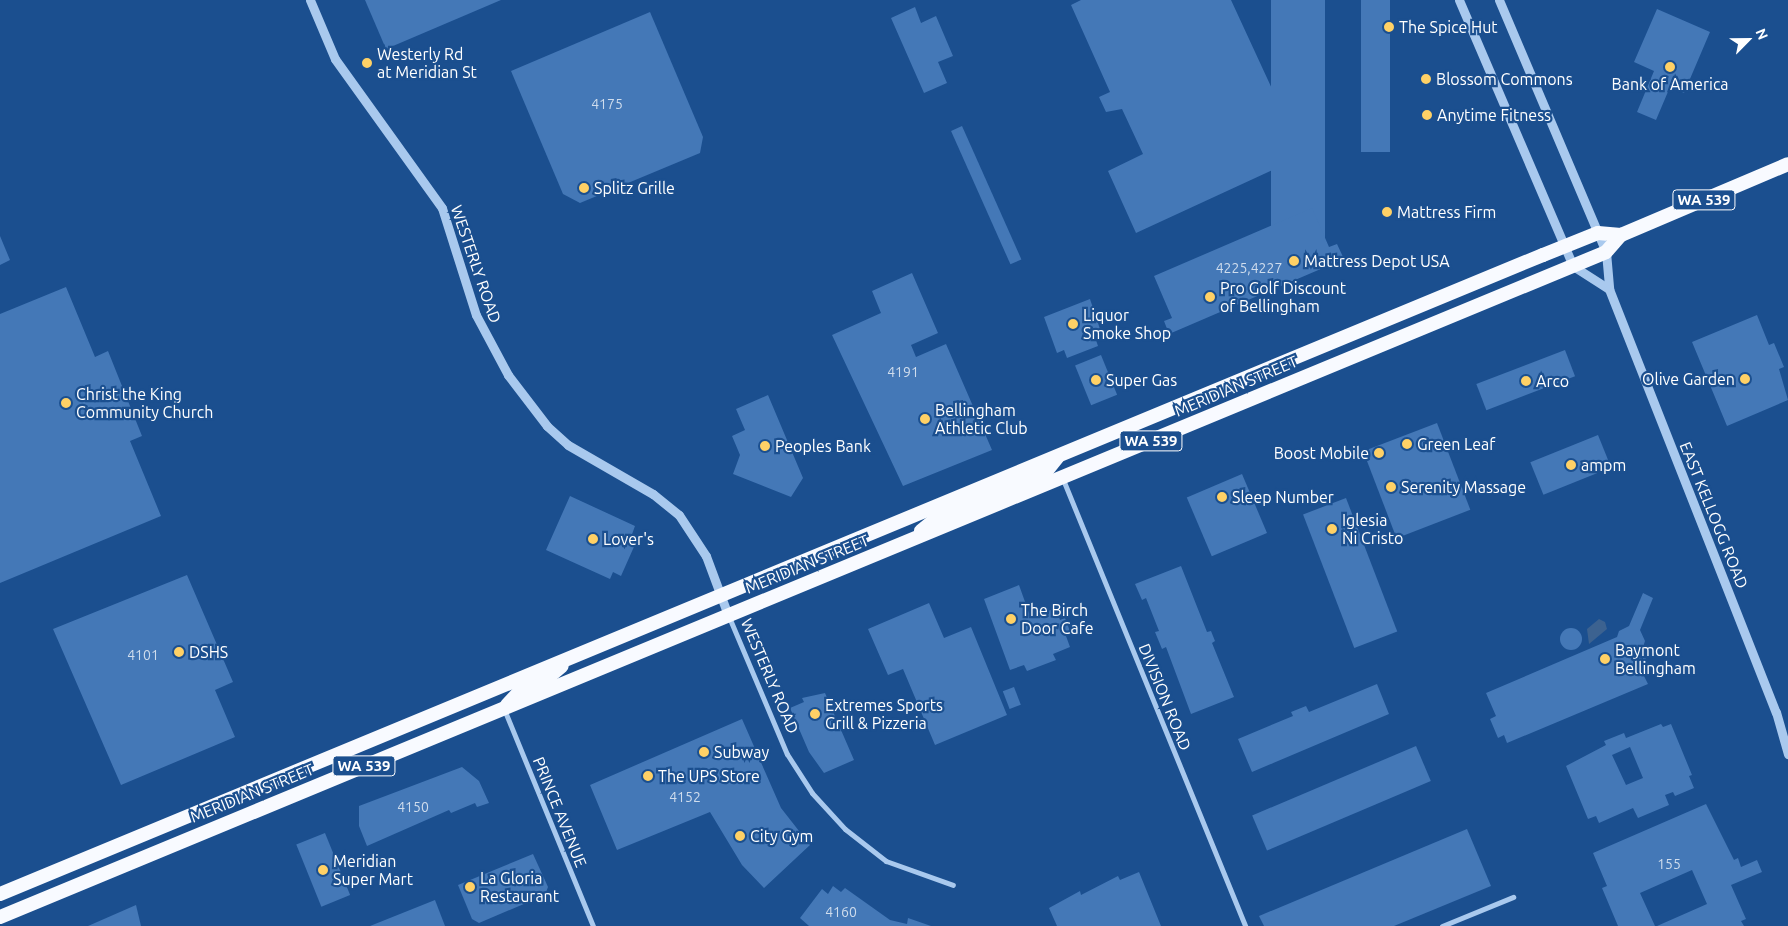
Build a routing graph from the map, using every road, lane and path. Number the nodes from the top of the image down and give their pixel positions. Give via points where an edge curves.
1 (310, 0) edge
2 (1459, 0) edge
3 (1499, 0) edge
4 (1788, 164) edge
5 (1598, 233) junction
6 (1621, 235) junction
7 (1564, 246) junction
8 (1606, 252) junction
9 (1573, 266) junction
10 (1609, 289) junction
11 (1059, 456) junction
12 (1062, 477) junction
13 (909, 541) junction
14 (721, 596) junction
15 (728, 615) junction
16 (577, 655) junction
17 (503, 708) junction
18 (1788, 754) edge
19 (952, 885) dead end
20 (0, 894) edge
21 (1513, 897) dead end
22 (0, 917) edge
23 (593, 926) edge
24 (1245, 926) edge
25 (1442, 926) edge

1 - 14 street, WESTERLY ROAD via 335,59 442,208 476,315 528,404 568,445 653,494 678,515 706,556
2 - 7 street
3 - 5 street, EAST KELLOGG ROAD
4 - 6 highway, MERIDIAN STREET / WA 539
5 - 6 highway, MERIDIAN STREET / WA 539
5 - 7 highway, MERIDIAN STREET / WA 539
5 - 8 street, EAST KELLOGG ROAD
6 - 8 highway, MERIDIAN STREET / WA 539
7 - 9 street
7 - 11 highway, MERIDIAN STREET / WA 539
8 - 9 highway, MERIDIAN STREET / WA 539
8 - 10 street, EAST KELLOGG ROAD
9 - 10 street
9 - 12 highway, MERIDIAN STREET / WA 539
10 - 18 street, EAST KELLOGG ROAD via 1776,712
11 - 13 highway via 1044,474 937,518
11 - 14 highway, MERIDIAN STREET / WA 539
12 - 13 highway, MERIDIAN STREET / WA 539
12 - 24 street, DIVISION ROAD
13 - 15 highway, MERIDIAN STREET / WA 539
14 - 15 street, WESTERLY ROAD
14 - 16 highway, MERIDIAN STREET / WA 539
15 - 17 highway, MERIDIAN STREET / WA 539
15 - 19 street, WESTERLY ROAD via 787,754 812,793 845,829 886,861
16 - 17 highway via 544,680 520,691
16 - 20 highway, MERIDIAN STREET / WA 539
17 - 22 highway, MERIDIAN STREET / WA 539
17 - 23 street, PRINCE AVENUE
21 - 25 street

